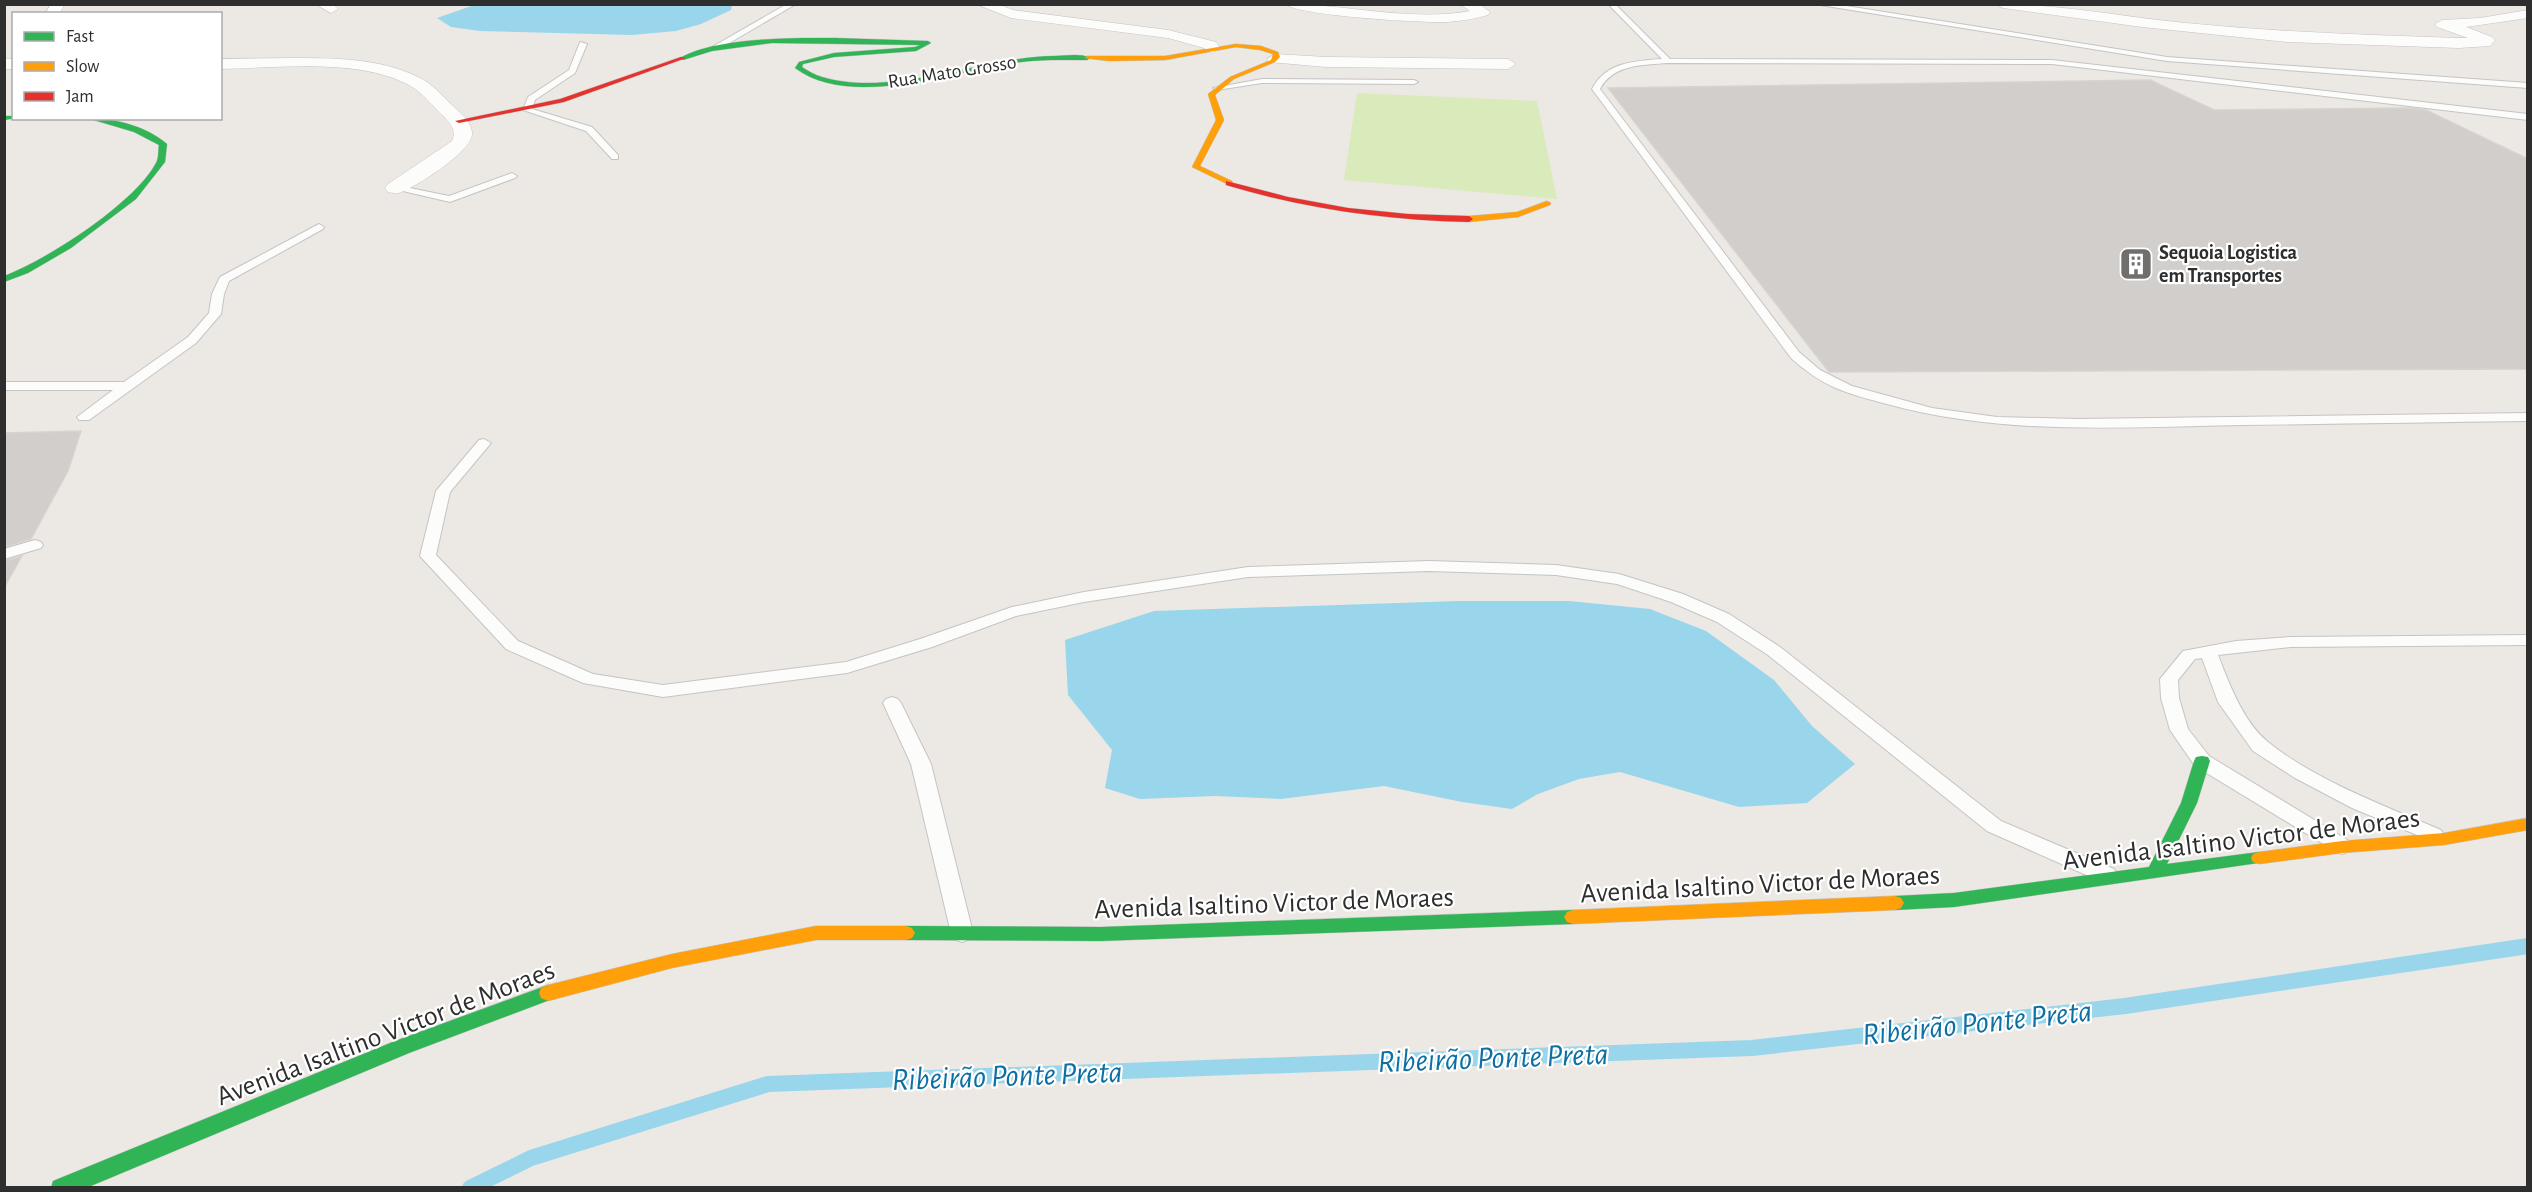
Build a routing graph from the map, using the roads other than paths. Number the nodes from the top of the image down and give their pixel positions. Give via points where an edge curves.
1 (793, 4) edge
2 (983, 4) edge
3 (1292, 4) edge
4 (1467, 4) edge
5 (1611, 4) edge
6 (1817, 4) edge
7 (2003, 4) edge
8 (2134, 7) dead end
9 (2078, 14) junction
10 (2528, 14) edge
11 (583, 44) dead end
12 (716, 47) junction
13 (1212, 48) junction
14 (1275, 59) junction
15 (1668, 61) junction
16 (222, 64) edge
17 (1508, 64) dead end
18 (1414, 82) dead end
19 (2528, 86) edge
20 (1217, 88) junction
21 (527, 110) junction
22 (2528, 117) edge
23 (102, 120) edge
24 (459, 121) junction
25 (615, 157) dead end
26 (512, 176) dead end
27 (395, 188) joint
28 (1547, 203) dead end
29 (319, 227) dead end
30 (4, 279) edge
31 (4, 386) edge
32 (124, 386) junction
33 (84, 417) dead end
34 (2528, 417) edge
35 (484, 443) dead end
36 (35, 544) dead end
37 (4, 554) edge
38 (2528, 640) edge
39 (2208, 652) junction
40 (892, 703) dead end
41 (2202, 761) junction
42 (2528, 824) edge
43 (2444, 839) junction
44 (2342, 847) junction
45 (2156, 871) junction
46 (2116, 879) junction
47 (963, 933) junction
48 (61, 1188) edge

1 - 12 lane
2 - 13 street via 1011,14 1094,19 1200,40
3 - 4 street via 1438,16 1467,17 1484,12
5 - 15 lane
6 - 19 lane via 2167,59
7 - 9 street
8 - 9 street
9 - 10 street via 2288,37 2485,43 2487,40 2436,25
11 - 21 lane via 572,71 531,99
12 - 13 street, Rua Mato Grosso via 794,41 928,43 916,49 823,56 801,63 798,68 820,78 865,83 920,80 1016,61 1159,58 1198,54
12 - 21 street, Rua Mato Grosso
13 - 14 street, Rua Mato Grosso via 1268,49 1276,52
14 - 17 street
14 - 20 street via 1230,78
15 - 22 lane via 2052,63
15 - 34 lane via 1641,63 1607,73 1599,78 1596,89 1795,356 1815,373 1847,389 1931,412 1997,422
16 - 24 street via 338,64 397,74 412,80
18 - 20 lane via 1262,81
20 - 28 street via 1211,94 1220,120 1196,167 1238,188 1287,201 1432,220 1503,217 1539,209
21 - 24 street, Rua Mato Grosso
21 - 25 lane via 589,129
23 - 30 street via 147,131 163,144 161,162 133,197 77,239 25,271
24 - 27 street via 462,140 453,150
26 - 27 lane via 450,199
29 - 32 lane via 224,279 216,314 192,340
31 - 32 lane
32 - 33 lane
35 - 46 lane via 443,491 428,556 512,645 589,679 663,691 847,667 1012,612 1248,572 1429,566 1556,570 1618,579 1723,618 1774,651 1994,826
36 - 37 lane
38 - 39 lane via 2291,642
39 - 41 lane via 2189,655 2169,679 2179,730
39 - 43 lane via 2227,702 2260,746 2358,803
40 - 47 lane via 921,764
41 - 44 lane
41 - 45 street via 2176,834
42 - 43 street, Avenida Isaltino Victor de Moraes
43 - 44 street, Avenida Isaltino Victor de Moraes
44 - 45 street, Avenida Isaltino Victor de Moraes
45 - 46 street, Avenida Isaltino Victor de Moraes
46 - 47 street, Avenida Isaltino Victor de Moraes via 1942,901 1101,934
47 - 48 street, Avenida Isaltino Victor de Moraes via 816,933 672,961 549,993 402,1047

